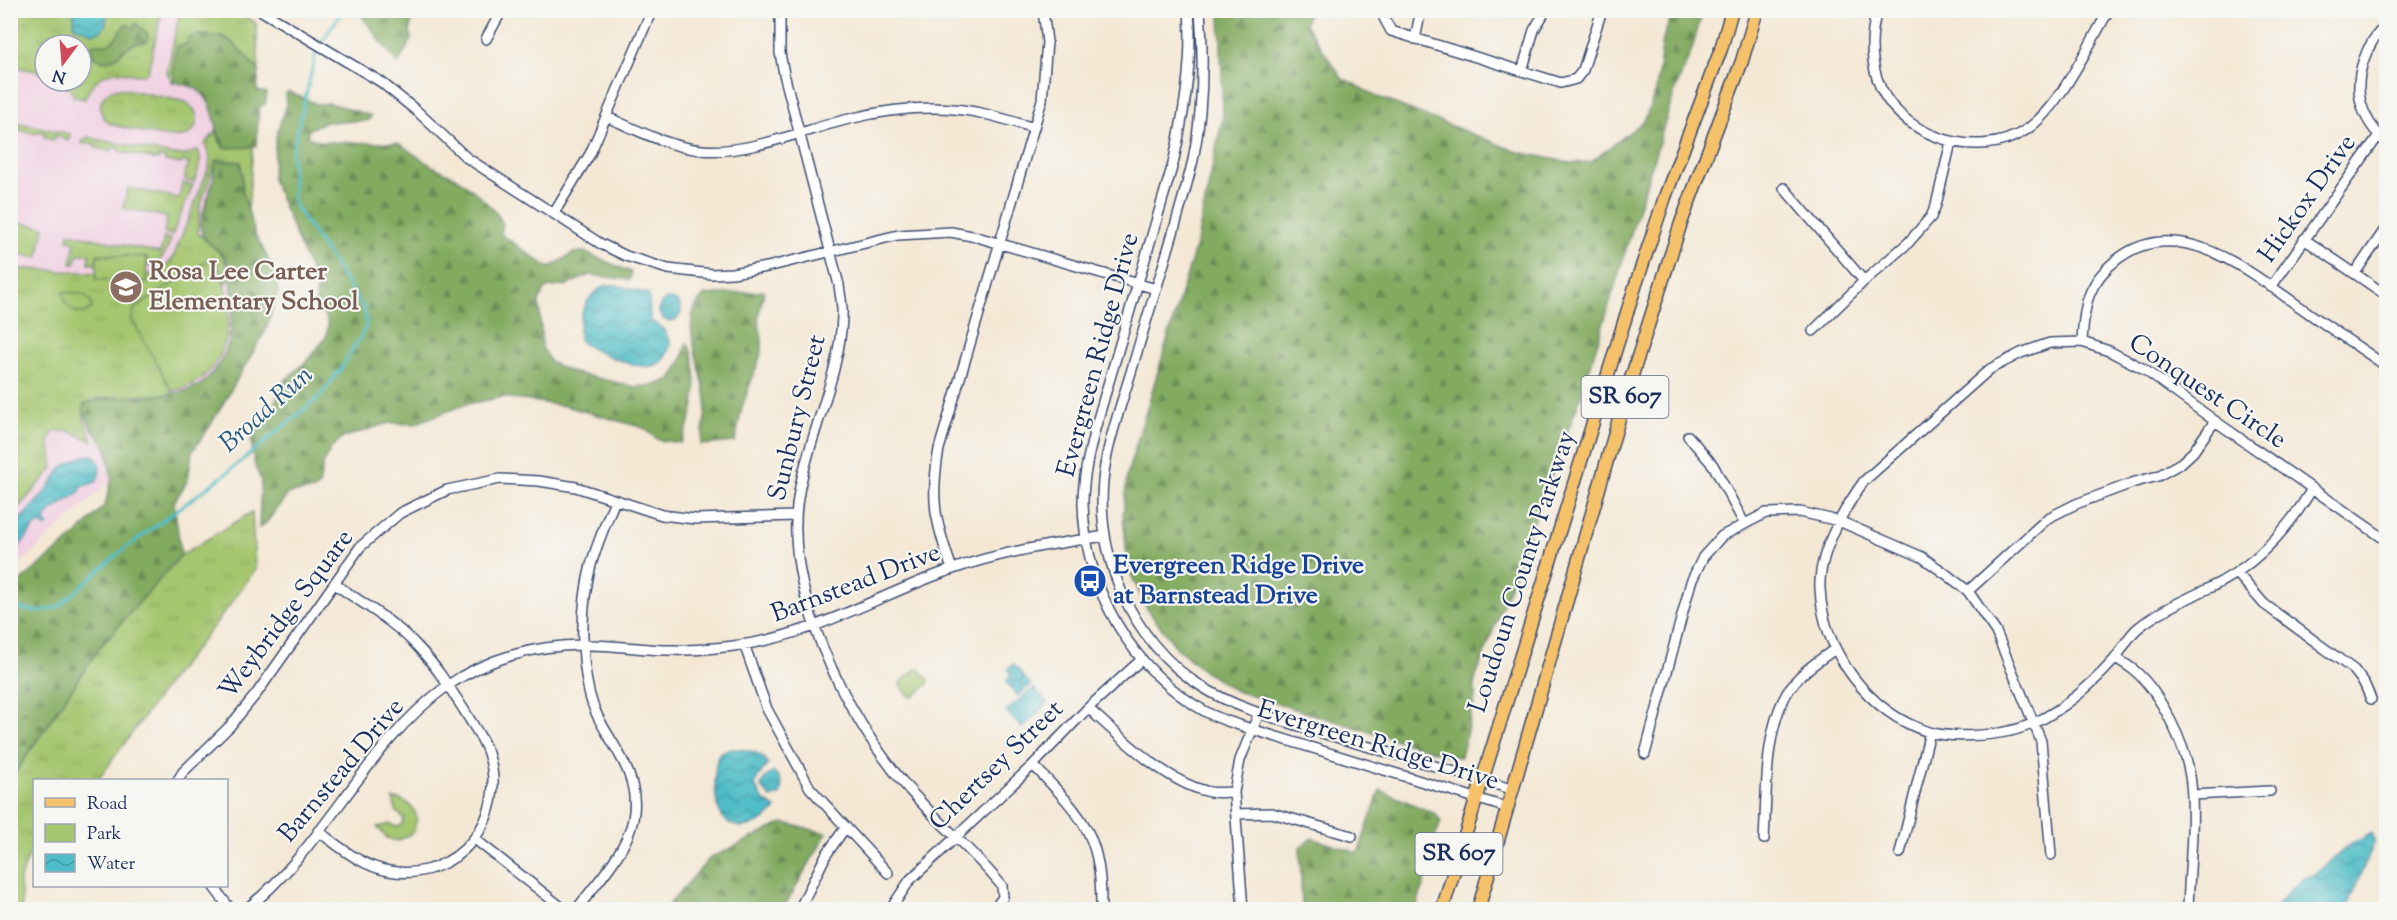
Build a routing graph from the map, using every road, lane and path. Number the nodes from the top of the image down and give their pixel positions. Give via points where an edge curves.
1 (260, 10) edge
2 (502, 10) edge
3 (652, 10) edge
4 (780, 10) edge
5 (1043, 10) edge
6 (1189, 10) edge
7 (1200, 10) edge
8 (1385, 10) edge
9 (1421, 10) edge
10 (1546, 10) edge
11 (1602, 10) edge
12 (1732, 10) edge
13 (1757, 10) edge
14 (1877, 10) edge
15 (2109, 10) edge
16 (2386, 26) edge
17 (486, 39) dead end
18 (1415, 39) junction
19 (1522, 71) junction
20 (607, 117) junction
21 (1034, 128) junction
22 (798, 133) junction
23 (2379, 135) junction
24 (1951, 142) junction
25 (2386, 142) edge
26 (1784, 188) dead end
27 (554, 213) junction
28 (2386, 228) edge
29 (2304, 239) junction
30 (1000, 243) junction
31 (830, 252) junction
32 (2355, 273) junction
33 (1864, 281) junction
34 (1138, 284) junction
35 (2271, 287) junction
36 (1156, 289) junction
37 (2386, 295) edge
38 (1813, 331) dead end
39 (2082, 342) junction
40 (2386, 366) edge
41 (2215, 421) junction
42 (1688, 436) dead end
43 (2312, 489) junction
44 (615, 500) junction
45 (795, 516) junction
46 (1839, 521) junction
47 (1744, 523) junction
48 (1105, 536) junction
49 (1086, 539) junction
50 (2386, 540) edge
51 (952, 569) junction
52 (2237, 573) junction
53 (335, 584) junction
54 (1968, 591) junction
55 (816, 626) junction
56 (744, 644) junction
57 (584, 645) junction
58 (1835, 649) junction
59 (2116, 657) junction
60 (1141, 660) junction
61 (448, 686) junction
62 (2372, 699) dead end
63 (1088, 708) junction
64 (1259, 713) junction
65 (2033, 724) junction
66 (1251, 729) junction
67 (1930, 732) junction
68 (1645, 754) dead end
69 (1032, 765) junction
70 (179, 779) edge
71 (1481, 780) junction
72 (1514, 790) junction
73 (2270, 790) dead end
74 (1234, 792) junction
75 (2192, 795) junction
76 (1475, 798) junction
77 (1508, 808) junction
78 (1236, 814) junction
79 (845, 828) junction
80 (318, 831) junction
81 (955, 836) junction
82 (1352, 836) dead end
83 (1764, 839) dead end
84 (476, 840) junction
85 (1900, 854) dead end
86 (2051, 855) dead end
87 (888, 873) dead end
88 (214, 887) edge
89 (231, 909) edge
90 (244, 909) edge
91 (565, 909) edge
92 (576, 909) edge
93 (799, 909) edge
94 (890, 909) edge
95 (994, 909) edge
96 (1101, 909) edge
97 (1244, 909) edge
98 (1442, 909) edge
99 (1478, 909) edge
100 (2188, 909) edge

1 - 27 street via 359,67 418,112 467,158
2 - 17 street
3 - 20 street
4 - 22 street, Sunbury Street via 780,53
5 - 21 street via 1046,73
6 - 34 street, Evergreen Ridge Drive via 1190,47 1182,122
7 - 36 street, Evergreen Ridge Drive via 1202,86 1197,138
8 - 18 street via 1384,18 1391,31
9 - 18 street
10 - 19 street via 1534,30
11 - 19 street via 1576,79 1561,82
12 - 71 main road, Loudoun County Parkway / SR 607 via 1634,290
13 - 72 main road, Loudoun County Parkway / SR 607 via 1742,61 1681,223 1627,391
14 - 24 street via 1872,47 1877,80 1891,104 1907,120
15 - 24 street via 2043,115 2025,130 1995,142
16 - 23 street via 2372,42 2360,79 2360,102
18 - 19 street
20 - 22 street via 657,138 701,150 745,147
20 - 27 street via 590,154
21 - 22 street via 984,114 919,109 877,113
21 - 30 street
22 - 31 street, Sunbury Street
23 - 25 street
23 - 29 street, Hickox Drive
24 - 33 street via 1931,217
26 - 33 street
27 - 31 street via 617,252 668,269 732,273
28 - 32 street
29 - 32 street
29 - 35 street, Hickox Drive
30 - 31 street via 951,232 926,232
30 - 34 street
30 - 51 street via 936,468 934,509
31 - 45 street, Sunbury Street via 843,315 839,349 805,463
32 - 37 street
33 - 38 street
34 - 36 street
34 - 49 street, Evergreen Ridge Drive via 1088,455 1083,500
35 - 39 street via 2208,249 2185,243 2152,243 2131,249 2093,283 2084,310
35 - 40 street
36 - 48 street, Evergreen Ridge Drive via 1106,460 1102,494
39 - 41 street, Conquest Circle via 2142,368
39 - 46 street, Conquest Circle via 2050,343 1990,369 1864,481
41 - 43 street, Conquest Circle
41 - 54 street via 2181,463 2158,476 2076,504 2049,518
42 - 47 street via 1713,465
43 - 50 street, Conquest Circle
43 - 52 street, Conquest Circle via 2274,541
44 - 45 street, Weybridge Square via 662,515 695,519
44 - 53 street, Weybridge Square via 576,487 520,480 500,479 447,490 399,513 370,537
44 - 57 street via 590,573
45 - 55 street, Sunbury Street via 797,556
46 - 47 street via 1800,512 1766,513
46 - 54 street via 1922,557
46 - 58 street, Conquest Circle via 1823,563 1820,589
47 - 68 street via 1722,536 1703,557 1691,582
48 - 49 street, Barnstead Drive
48 - 64 street, Evergreen Ridge Drive via 1126,602 1156,646 1201,687
49 - 51 street, Barnstead Drive
49 - 60 street, Evergreen Ridge Drive via 1105,601
51 - 55 street, Barnstead Drive
52 - 59 street, Conquest Circle via 2137,628
52 - 62 street via 2264,604 2354,670
53 - 61 street via 417,646
53 - 70 street, Weybridge Square via 257,693
54 - 65 street via 1996,632
55 - 56 street, Barnstead Drive
55 - 81 street, Sunbury Street via 861,724 909,789
56 - 57 street, Barnstead Drive via 706,650
56 - 79 street via 767,709 805,779
57 - 61 street, Barnstead Drive via 509,657
57 - 92 street via 589,694 622,759 635,797 630,835 622,851
58 - 67 street, Conquest Circle via 1866,693 1887,711
58 - 83 street via 1805,671 1787,691 1778,711 1771,739
59 - 65 street, Conquest Circle via 2076,694
59 - 75 street via 2149,687 2170,721 2184,752
60 - 63 street, Chertsey Street
60 - 66 street, Evergreen Ridge Drive via 1187,700 1210,714
61 - 80 street, Barnstead Drive via 396,733
61 - 84 street via 482,740 492,770 490,807
63 - 69 street, Chertsey Street
63 - 74 street via 1139,753 1187,784 1207,792
64 - 66 street
64 - 71 street, Evergreen Ridge Drive
65 - 67 street, Conquest Circle via 1982,734
65 - 86 street via 2044,761
66 - 74 street
66 - 76 street, Evergreen Ridge Drive
67 - 85 street
69 - 81 street, Chertsey Street
69 - 96 street via 1068,801 1091,837 1101,881
71 - 72 street, Evergreen Ridge Drive
71 - 76 main road, Loudoun County Parkway / SR 607
72 - 77 main road, Loudoun County Parkway / SR 607
73 - 75 street
74 - 78 street
75 - 100 street
76 - 77 street, Evergreen Ridge Drive
76 - 98 main road, Loudoun County Parkway / SR 607
77 - 99 main road, Loudoun County Parkway / SR 607
78 - 82 street via 1272,813
78 - 97 street
79 - 87 street
79 - 93 street via 826,855
80 - 84 street via 370,866 403,873 435,868
80 - 90 street, Barnstead Drive via 284,874
81 - 94 street, Chertsey Street via 910,880
81 - 95 street, Sunbury Street via 1002,886 1003,897
84 - 91 street
88 - 89 street

